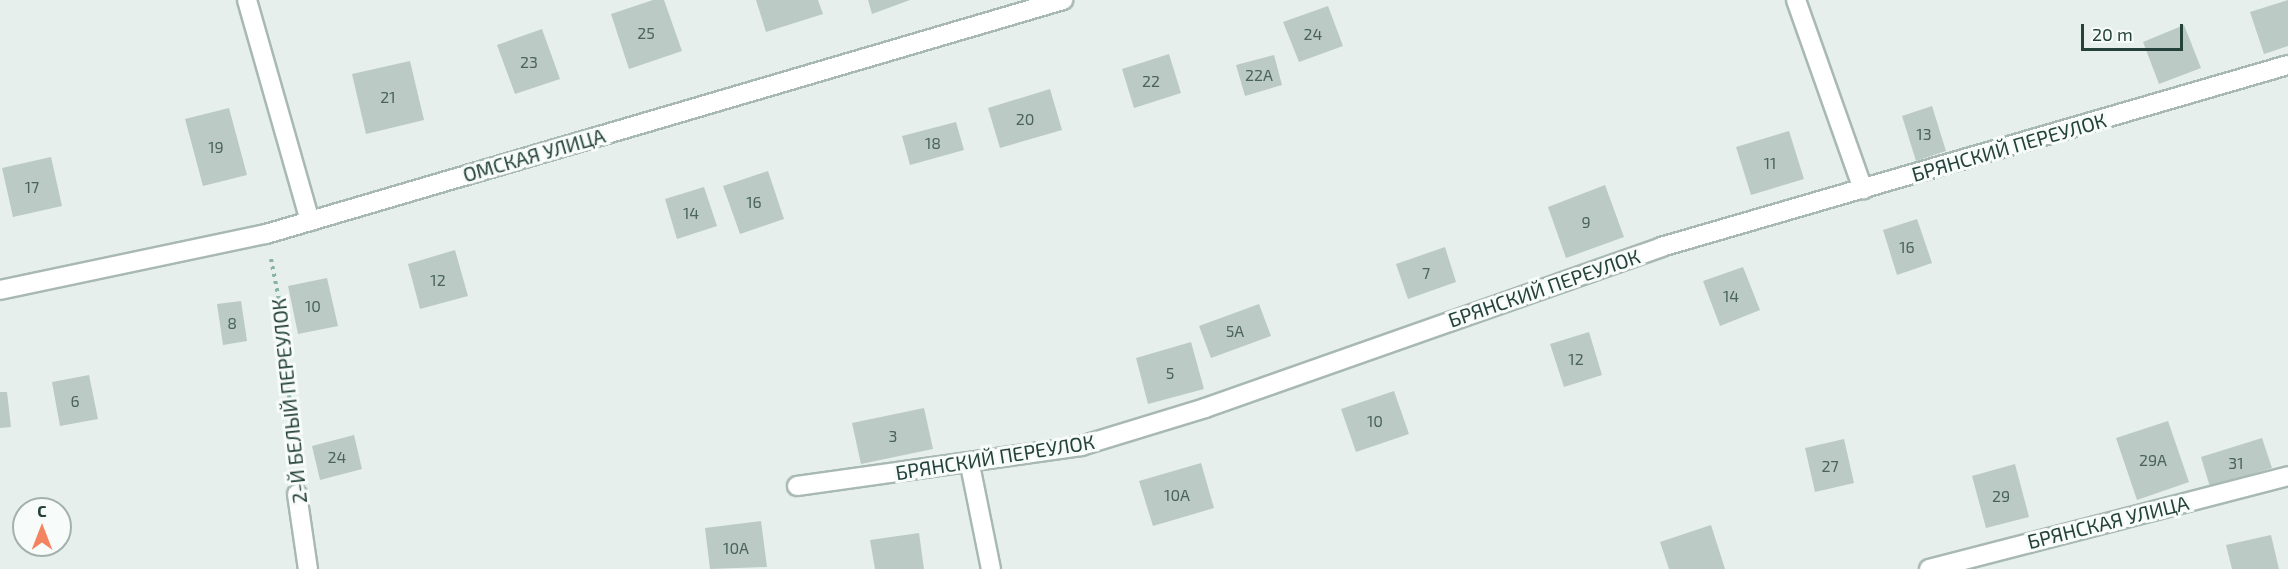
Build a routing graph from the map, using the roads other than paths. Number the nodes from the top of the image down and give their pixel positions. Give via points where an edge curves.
1 (247, 0) edge
2 (1063, 0) edge
3 (1796, 0) edge
4 (2288, 65) edge
5 (1863, 189) junction
6 (310, 221) junction
7 (0, 290) edge
8 (970, 465) junction
9 (2288, 476) edge
10 (797, 486) dead end
11 (297, 494) road end
12 (308, 569) edge
13 (991, 569) edge
14 (1929, 569) edge

1 - 6 street
2 - 6 street, ОМСКАЯ УЛИЦА
3 - 5 street
4 - 5 street, БРЯНСКИЙ ПЕРЕУЛОК
5 - 8 street, БРЯНСКИЙ ПЕРЕУЛОК via 1661,247 1206,408 1081,446
6 - 7 street, ОМСКАЯ УЛИЦА via 266,234
8 - 10 street, БРЯНСКИЙ ПЕРЕУЛОК
8 - 13 street
9 - 14 street, БРЯНСКАЯ УЛИЦА
11 - 12 street, 2-Й БЕЛЫЙ ПЕРЕУЛОК

